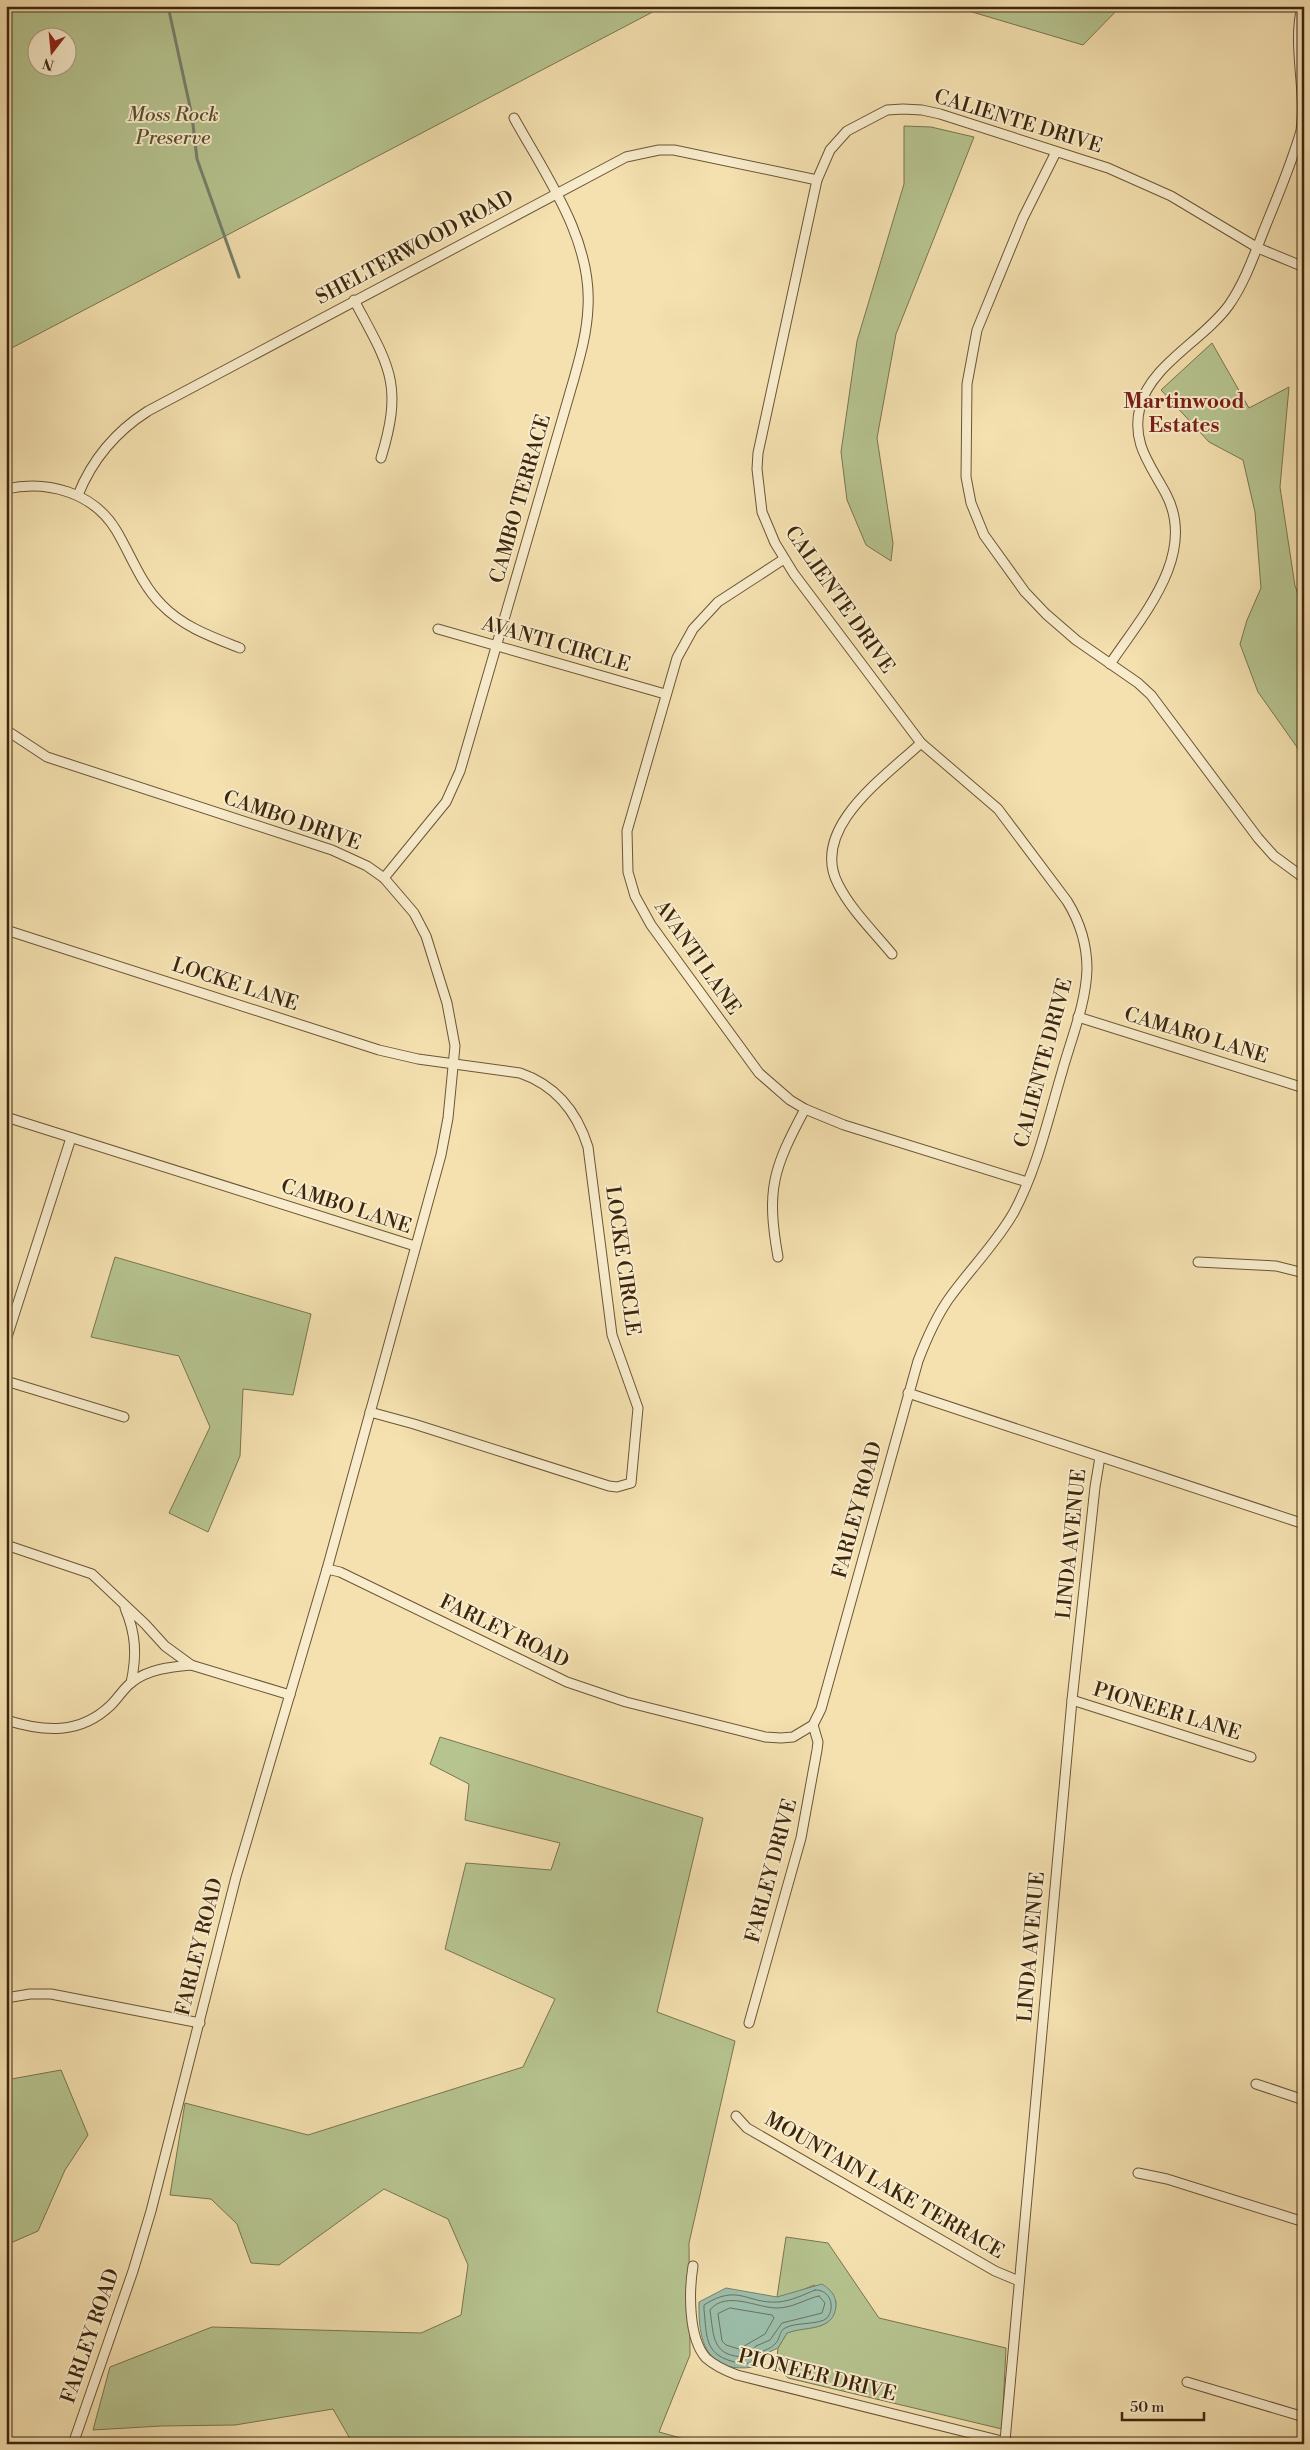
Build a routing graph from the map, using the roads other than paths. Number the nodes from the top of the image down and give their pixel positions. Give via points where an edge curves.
1 (1302, 6) edge
2 (514, 118) dead end
3 (1056, 152) junction
4 (817, 180) junction
5 (555, 193) junction
6 (1258, 248) junction
7 (1304, 268) edge
8 (354, 300) junction
9 (381, 458) dead end
10 (6, 489) edge
11 (78, 495) junction
12 (784, 559) junction
13 (438, 629) dead end
14 (497, 646) junction
15 (240, 648) dead end
16 (1110, 664) junction
17 (665, 694) junction
18 (6, 730) edge
19 (921, 743) junction
20 (384, 878) junction
21 (1304, 878) edge
22 (6, 930) edge
23 (892, 954) dead end
24 (1078, 1017) junction
25 (455, 1063) junction
26 (1304, 1088) edge
27 (805, 1109) junction
28 (6, 1116) edge
29 (71, 1138) junction
30 (1027, 1182) junction
31 (415, 1246) junction
32 (778, 1257) dead end
33 (1198, 1262) dead end
34 (1304, 1273) edge
35 (6, 1340) edge
36 (6, 1381) edge
37 (908, 1393) junction
38 (370, 1412) junction
39 (124, 1418) dead end
40 (1100, 1457) junction
41 (1304, 1524) edge
42 (6, 1545) edge
43 (327, 1569) junction
44 (124, 1603) junction
45 (191, 1666) junction
46 (131, 1683) junction
47 (290, 1695) junction
48 (1072, 1700) junction
49 (6, 1720) edge
50 (814, 1725) junction
51 (1251, 1757) dead end
52 (6, 1998) edge
53 (200, 2023) junction
54 (749, 2023) dead end
55 (1256, 2084) dead end
56 (1304, 2100) edge
57 (736, 2116) dead end
58 (1138, 2173) dead end
59 (1304, 2222) edge
60 (693, 2266) dead end
61 (1019, 2281) junction
62 (1187, 2382) dead end
63 (1304, 2417) edge
64 (1009, 2442) edge
65 (73, 2444) edge

1 - 6 street via 1298,31 1304,113 1301,131
2 - 5 street, CAMBO TERRACE
3 - 4 street, CALIENTE DRIVE via 922,110 887,110 860,122 842,136 830,150
3 - 6 street, CALIENTE DRIVE via 1137,180 1171,196
3 - 16 street via 1022,218 977,330 967,384 966,477 971,503 984,535 1025,592 1076,640
4 - 5 street, SHELTERWOOD ROAD via 690,152 659,150 626,157
4 - 12 street, CALIENTE DRIVE via 763,427 757,469 762,512
5 - 8 street, SHELTERWOOD ROAD
5 - 14 street, CAMBO TERRACE via 582,256 588,287 587,324
6 - 7 street, CALIENTE DRIVE
6 - 16 street via 1227,307 1209,328 1160,372 1144,394 1137,425 1138,441 1171,506 1176,535 1174,551 1159,589
8 - 9 street via 383,354 391,377 391,421
8 - 11 street, SHELTERWOOD ROAD via 137,418 105,448
10 - 11 street via 22,485 41,486
11 - 15 street via 115,528 146,585 165,608 189,626
12 - 17 street, AVANTI LANE via 737,588 704,615 685,642
12 - 19 street, CALIENTE DRIVE
13 - 14 street, AVANTI CIRCLE
14 - 17 street, AVANTI CIRCLE
14 - 20 street, CAMBO TERRACE via 453,789 437,814
16 - 21 street via 1151,695 1258,838 1274,856
17 - 27 street, AVANTI LANE via 627,832 626,857 633,890 651,926 759,1073
18 - 20 street, CAMBO DRIVE via 47,757 332,850 367,866
19 - 23 street via 848,812 838,829 833,854 832,866 838,885
19 - 24 street, CALIENTE DRIVE via 998,809 1076,915 1083,936 1087,969
20 - 25 street, CAMBO DRIVE via 414,913 429,945 453,1025
22 - 25 street, LOCKE LANE via 379,1050
24 - 26 street, CAMARO LANE
24 - 30 street, CALIENTE DRIVE
25 - 31 street, CAMBO DRIVE via 442,1148
25 - 38 street, LOCKE CIRCLE via 498,1068 533,1078 565,1104 583,1131 591,1165 612,1335 638,1408 631,1483 608,1486
27 - 30 street, AVANTI LANE via 844,1125
27 - 32 street via 781,1156 774,1182 771,1214
28 - 29 street, CAMBO LANE
29 - 31 street, CAMBO LANE
29 - 35 street
30 - 37 street, CALIENTE DRIVE via 1006,1226 936,1319
31 - 38 street, CAMBO LANE
33 - 34 street via 1270,1265
36 - 39 street
37 - 40 street
37 - 50 street, FARLEY ROAD
38 - 43 street, CAMBO LANE
40 - 41 street
40 - 48 street, LINDA AVENUE
42 - 44 street via 92,1574
43 - 47 street, FARLEY ROAD
43 - 50 street, FARLEY ROAD via 340,1572 567,1682 626,1702 765,1737 793,1737
44 - 45 street via 165,1646
44 - 46 street via 134,1629
45 - 46 street via 160,1669
45 - 47 street
46 - 49 street via 100,1714 70,1728 38,1728
47 - 53 street, FARLEY ROAD via 236,1878
48 - 51 street, PIONEER LANE
48 - 61 street, LINDA AVENUE
50 - 54 street, FARLEY DRIVE via 818,1742 806,1817
52 - 53 street via 51,1994
53 - 65 street, FARLEY ROAD via 143,2238
55 - 56 street
57 - 61 street, MOUNTAIN LAKE TERRACE via 747,2128 995,2271
58 - 59 street
60 - 64 street, PIONEER DRIVE via 689,2292 697,2340 707,2358 720,2368 737,2375
61 - 64 street, LINDA AVENUE
62 - 63 street

